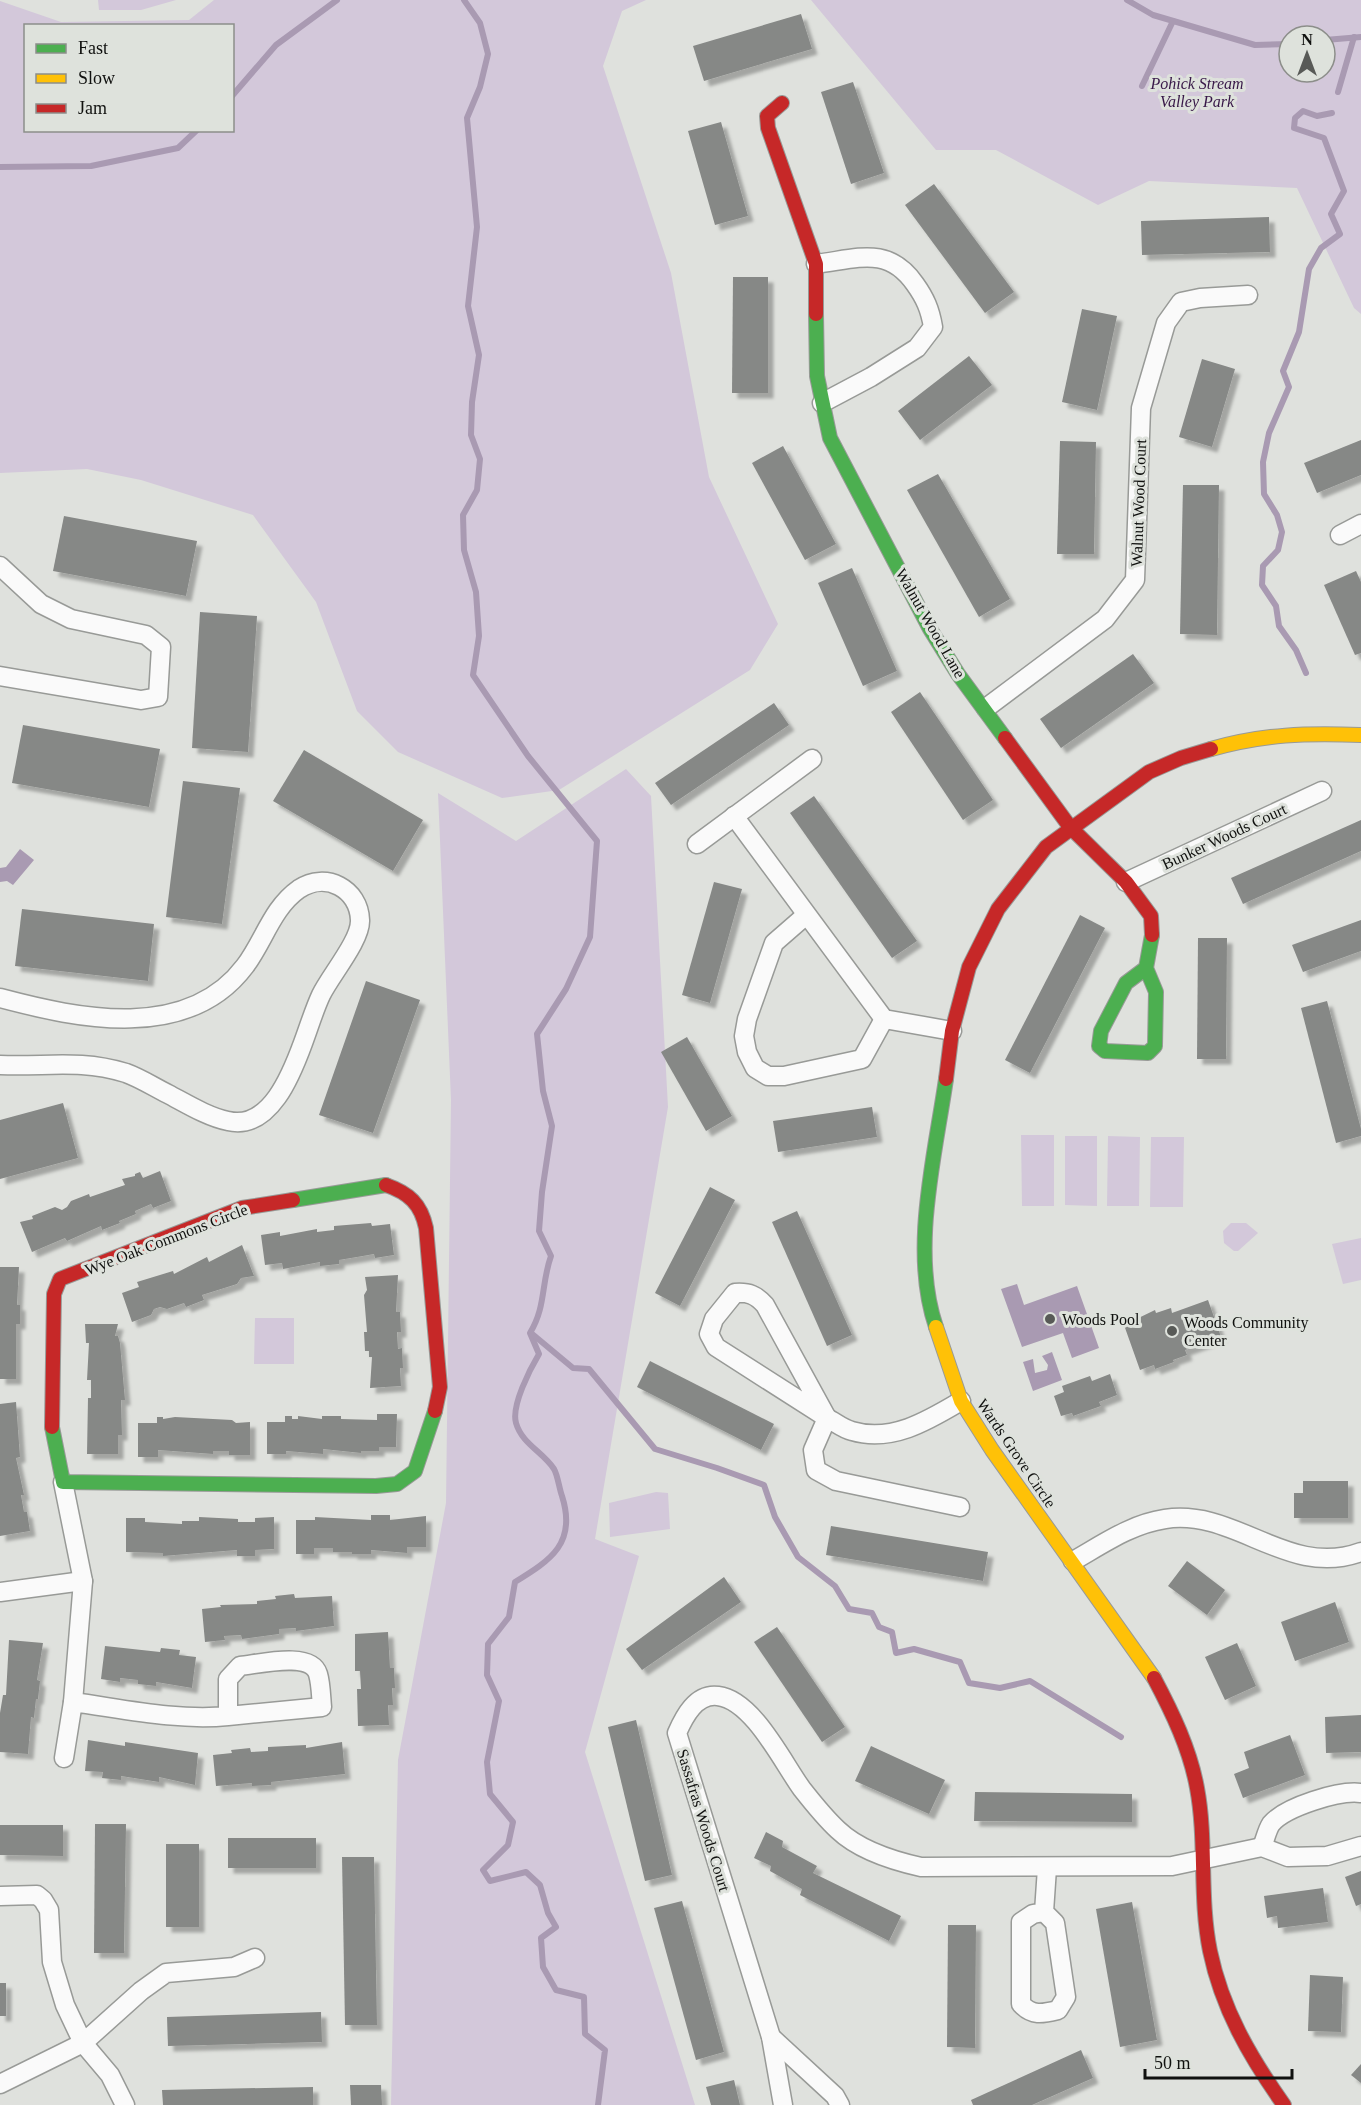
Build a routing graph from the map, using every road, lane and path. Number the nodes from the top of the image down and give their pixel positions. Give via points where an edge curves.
1 (782, 103) dead end
2 (816, 264) junction
3 (1248, 295) dead end
4 (822, 402) junction
5 (1361, 524) edge
6 (1340, 535) dead end
7 (0, 566) edge
8 (0, 676) edge
9 (986, 708) junction
10 (1361, 735) edge
11 (812, 759) dead end
12 (1322, 791) dead end
13 (734, 816) junction
14 (1070, 827) junction
15 (697, 844) dead end
16 (1126, 882) junction
17 (805, 916) junction
18 (1146, 968) junction
19 (0, 998) edge
20 (884, 1020) junction
21 (952, 1031) junction
22 (0, 1065) edge
23 (961, 1401) junction
24 (827, 1418) junction
25 (63, 1482) junction
26 (960, 1507) dead end
27 (1361, 1552) edge
28 (1073, 1561) junction
29 (83, 1581) junction
30 (0, 1592) edge
31 (73, 1702) junction
32 (228, 1716) junction
33 (64, 1758) dead end
34 (1361, 1793) edge
35 (1361, 1846) edge
36 (1262, 1847) junction
37 (1200, 1859) junction
38 (1047, 1869) junction
39 (0, 1896) edge
40 (1044, 1912) junction
41 (255, 1958) dead end
42 (771, 2037) junction
43 (83, 2043) junction
44 (0, 2084) edge
45 (125, 2105) edge
46 (783, 2105) edge
47 (840, 2105) edge
48 (1284, 2105) edge

1 - 2 street, Walnut Wood Lane via 767,117 768,128
2 - 4 street, Walnut Wood Lane
2 - 4 street via 875,257 898,263 929,305 933,327 916,348 872,377
3 - 9 street, Walnut Wood Court via 1181,302 1166,323 1141,408 1135,580 1105,619
4 - 9 street, Walnut Wood Lane via 830,438 930,629 958,674
5 - 6 street
7 - 8 street via 42,604 71,619 146,635 161,647 158,697 141,700
9 - 14 street, Walnut Wood Lane
10 - 14 street, Wards Grove Circle via 1286,734 1214,747 1149,772
11 - 13 street
12 - 16 street, Bunker Woods Court
13 - 15 street
13 - 17 street
14 - 16 street, Walnut Wood Lane
14 - 21 street, Wards Grove Circle via 1040,855 998,909 969,967
16 - 18 street, Walnut Wood Lane via 1150,916 1152,938
17 - 20 street
17 - 20 street via 774,943 747,1018 744,1036 754,1068 768,1076 784,1076 862,1059
18 - 18 street via 1126,983 1101,1031 1099,1046 1105,1051 1148,1053 1155,1046 1156,992
19 - 22 street via 83,1016 164,1016 225,989 246,965 277,911 299,889 312,884 339,884 350,892 361,921 321,995 292,1072 276,1099 246,1121 214,1117 130,1074 95,1065
20 - 21 street
21 - 23 street, Wards Grove Circle via 929,1188 925,1264 932,1315
23 - 24 street via 911,1428 888,1434 853,1431
23 - 28 street, Wards Grove Circle
24 - 24 street via 765,1305 758,1297 735,1293 714,1318 710,1334 716,1347
24 - 26 street via 813,1450 816,1470 836,1481
25 - 25 street, Wye Oak Commons Circle via 376,1486 397,1484 415,1470 440,1387 425,1215 415,1200 386,1185 242,1208 60,1279 54,1294 52,1428
25 - 29 street, Wye Oak Commons Circle
27 - 28 street via 1315,1557 1273,1548 1214,1523 1167,1519 1129,1529
28 - 37 street, Wards Grove Circle via 1148,1666 1173,1714 1197,1788
29 - 30 street
29 - 31 street, Wye Oak Commons Circle
31 - 32 street via 178,1716
31 - 33 street, Wye Oak Commons Circle
32 - 32 street via 322,1707 315,1666 305,1660 240,1666 228,1679
34 - 36 street via 1317,1800 1294,1810 1272,1824
35 - 36 street via 1326,1856 1288,1857
36 - 37 street, Sassafras Woods Court
37 - 38 street, Sassafras Woods Court via 1172,1866
37 - 48 street, Wards Grove Circle via 1210,1950 1220,1987 1233,2023 1256,2066
38 - 40 street
38 - 42 street, Sassafras Woods Court via 921,1867 872,1851 839,1832 802,1789 762,1729 735,1702 717,1695 699,1700 685,1715 677,1733
39 - 43 street via 37,1895 49,1910 52,1962
40 - 40 street via 1022,1922 1021,2004 1028,2012 1042,2014 1058,2010 1066,1997 1055,1923
41 - 43 street via 234,1967 166,1973 141,1990
42 - 46 street, Sassafras Woods Court
42 - 47 street
43 - 44 street
43 - 45 street via 111,2075

